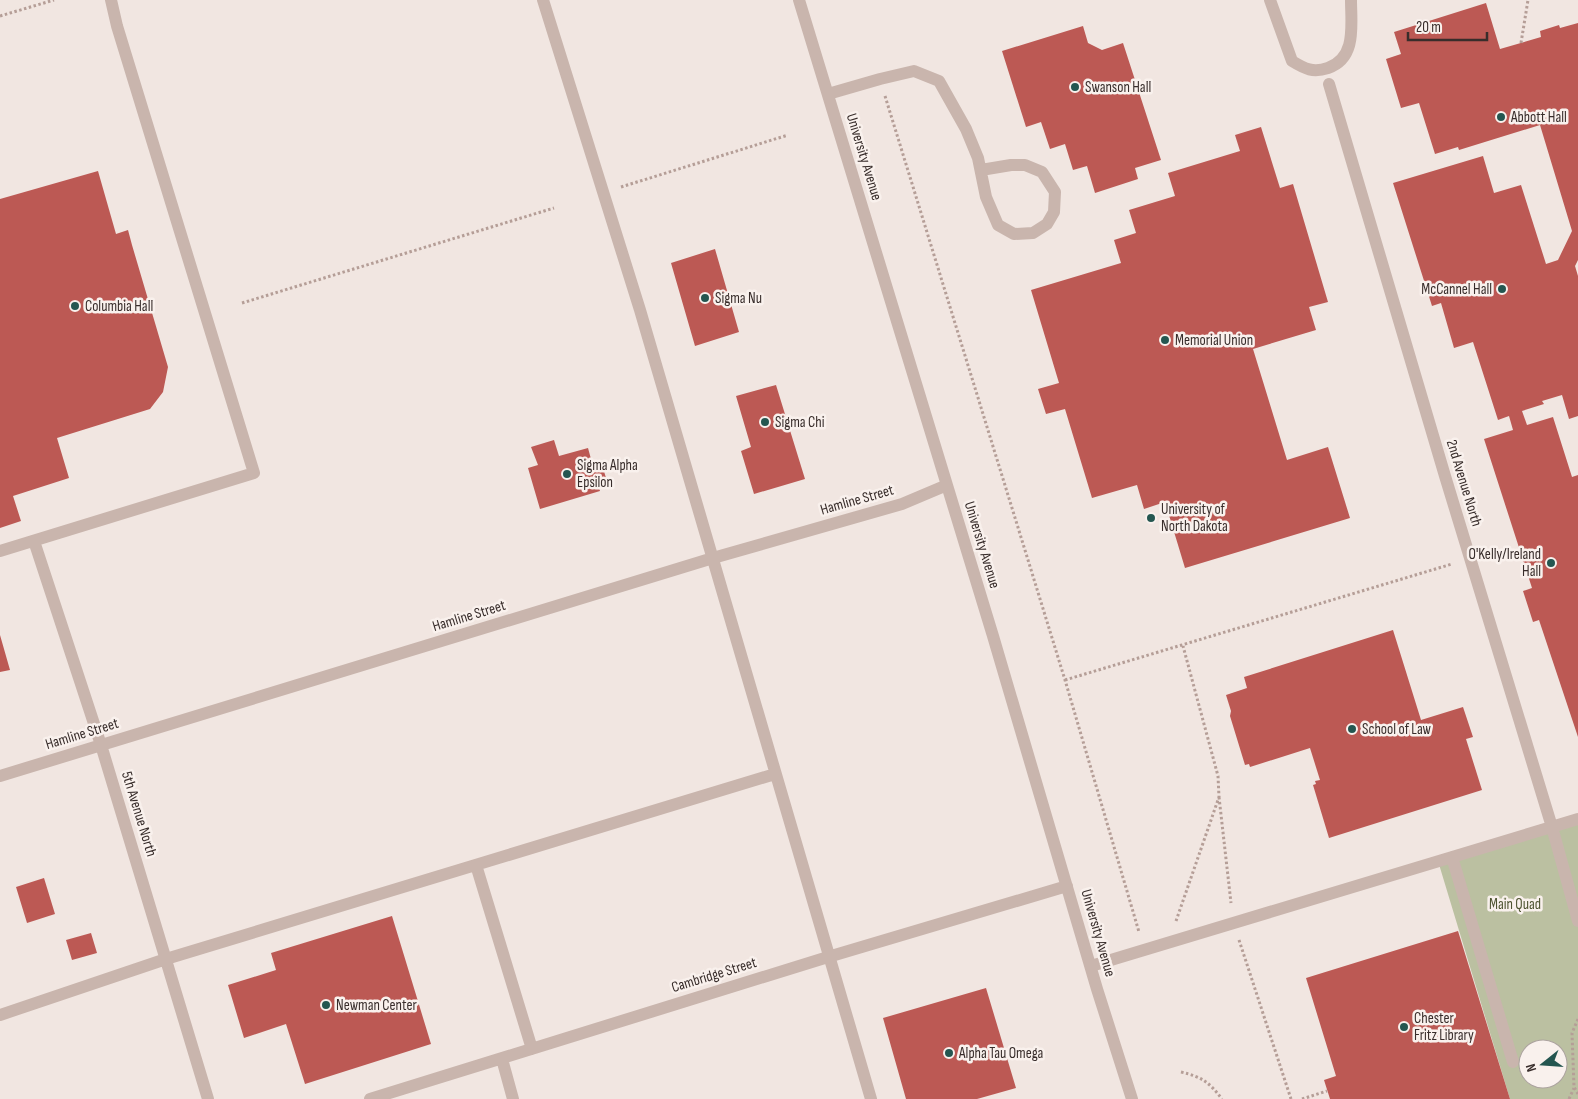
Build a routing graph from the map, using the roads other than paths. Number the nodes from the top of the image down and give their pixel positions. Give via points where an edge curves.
1 (111, 0) edge
2 (543, 0) edge
3 (799, 0) edge
4 (1270, 0) edge
5 (1351, 0) edge
6 (1328, 84) dead end
7 (828, 94) junction
8 (981, 170) junction
9 (947, 486) junction
10 (34, 541) junction
11 (0, 551) edge
12 (713, 558) junction
13 (101, 745) junction
14 (775, 774) junction
15 (0, 776) edge
16 (1578, 819) edge
17 (1552, 827) junction
18 (1452, 857) junction
19 (476, 865) junction
20 (1067, 886) junction
21 (1578, 921) edge
22 (828, 957) junction
23 (166, 959) junction
24 (1091, 966) junction
25 (0, 1014) edge
26 (532, 1049) junction
27 (502, 1059) junction
28 (1513, 1062) dead end
29 (208, 1099) edge
30 (370, 1099) edge
31 (513, 1099) edge
32 (871, 1099) edge
33 (1132, 1099) edge

1 - 10 street via 254,473
2 - 12 street
3 - 7 street, University Avenue
4 - 5 street via 1292,61 1306,70 1322,70 1336,65 1346,56 1351,39
6 - 17 street, 2nd Avenue North
7 - 8 street via 914,71 939,81 966,129
7 - 9 street, University Avenue
8 - 8 street via 986,197 998,225 1014,234 1033,233 1047,224 1054,212 1055,192 1042,172 1025,165
9 - 12 street, Hamline Street via 902,504
9 - 20 street, University Avenue
10 - 11 street
10 - 13 street, 5th Avenue North
12 - 13 street, Hamline Street
12 - 14 street
13 - 15 street, Hamline Street
13 - 23 street, 5th Avenue North
14 - 19 street
14 - 22 street
16 - 17 street
17 - 18 street
17 - 21 street, 2nd Avenue North
18 - 24 street
18 - 28 street
19 - 23 street
19 - 26 street
20 - 22 street, Cambridge Street
20 - 24 street, University Avenue
22 - 26 street, Cambridge Street
22 - 32 street
23 - 25 street
23 - 29 street, 5th Avenue North
24 - 33 street, University Avenue
26 - 27 street, Cambridge Street
27 - 30 street, Cambridge Street
27 - 31 street

